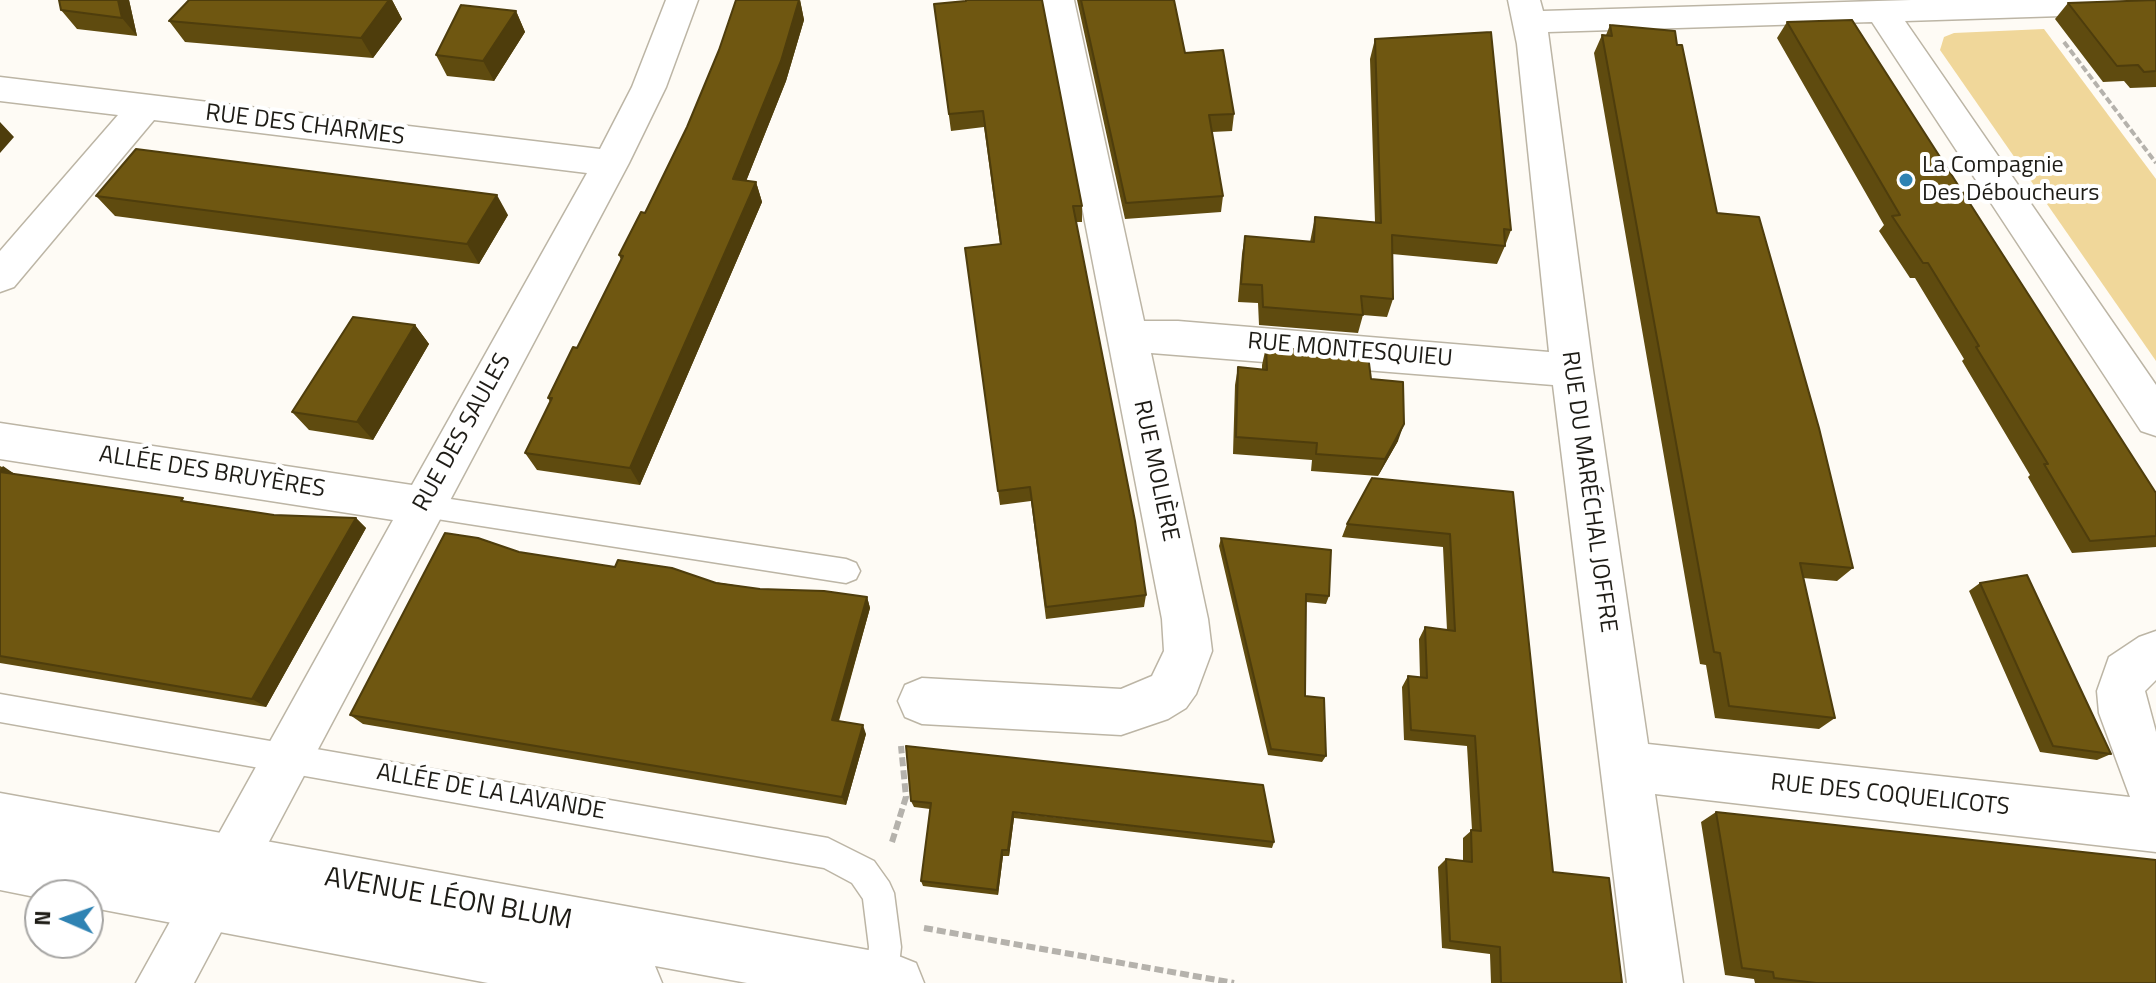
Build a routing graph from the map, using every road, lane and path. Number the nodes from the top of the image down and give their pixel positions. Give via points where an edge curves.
1 (682, 0) edge
2 (1058, 0) edge
3 (2156, 3) edge
4 (2037, 7) junction
5 (1527, 11) edge
6 (1881, 11) junction
7 (0, 89) edge
8 (146, 106) junction
9 (611, 163) junction
10 (2156, 163) edge
11 (0, 277) edge
12 (1127, 337) junction
13 (1572, 370) junction
14 (2156, 419) edge
15 (0, 441) edge
16 (424, 506) junction
17 (846, 571) dead end
18 (2156, 653) edge
19 (922, 701) joint
20 (0, 708) edge
21 (286, 757) junction
22 (1625, 766) junction
23 (2156, 798) edge
24 (0, 819) edge
25 (2156, 826) edge
26 (0, 864) edge
27 (219, 882) junction
28 (881, 907) junction
29 (886, 982) edge
30 (164, 983) edge
31 (634, 983) edge
32 (1234, 983) edge
33 (1655, 983) edge

1 - 9 street, RUE DES SAULES via 649,87
2 - 12 street, RUE MOLIÈRE
3 - 4 street
4 - 6 street
4 - 10 path
5 - 6 street
5 - 13 street, RUE DU MARÉCHAL JOFFRE
6 - 14 street
7 - 8 street, RUE DES CHARMES
8 - 9 street, RUE DES CHARMES
8 - 11 street
9 - 16 street, RUE DES SAULES
12 - 13 street, RUE MONTESQUIEU
12 - 19 street, RUE MOLIÈRE via 1185,619 1188,651 1179,678 1151,703 1121,712
13 - 22 street, RUE DU MARÉCHAL JOFFRE
15 - 16 street, ALLÉE DES BRUYÈRES
16 - 17 lane
16 - 21 street, RUE DES SAULES
18 - 23 street via 2126,673 2121,691
19 - 28 path via 898,713 906,797
20 - 21 lane, ALLÉE DE LA LAVANDE
21 - 27 street, RUE DES SAULES
21 - 28 lane, ALLÉE DE LA LAVANDE via 813,849 863,872
22 - 25 street, RUE DES COQUELICOTS
22 - 33 street, RUE DU MARÉCHAL JOFFRE
24 - 27 street, AVENUE LÉON BLUM
26 - 27 street, AVENUE LÉON BLUM
27 - 29 street, AVENUE LÉON BLUM
27 - 30 street, RUE DES SAULES
27 - 31 street, AVENUE LÉON BLUM
28 - 29 lane
28 - 32 path

